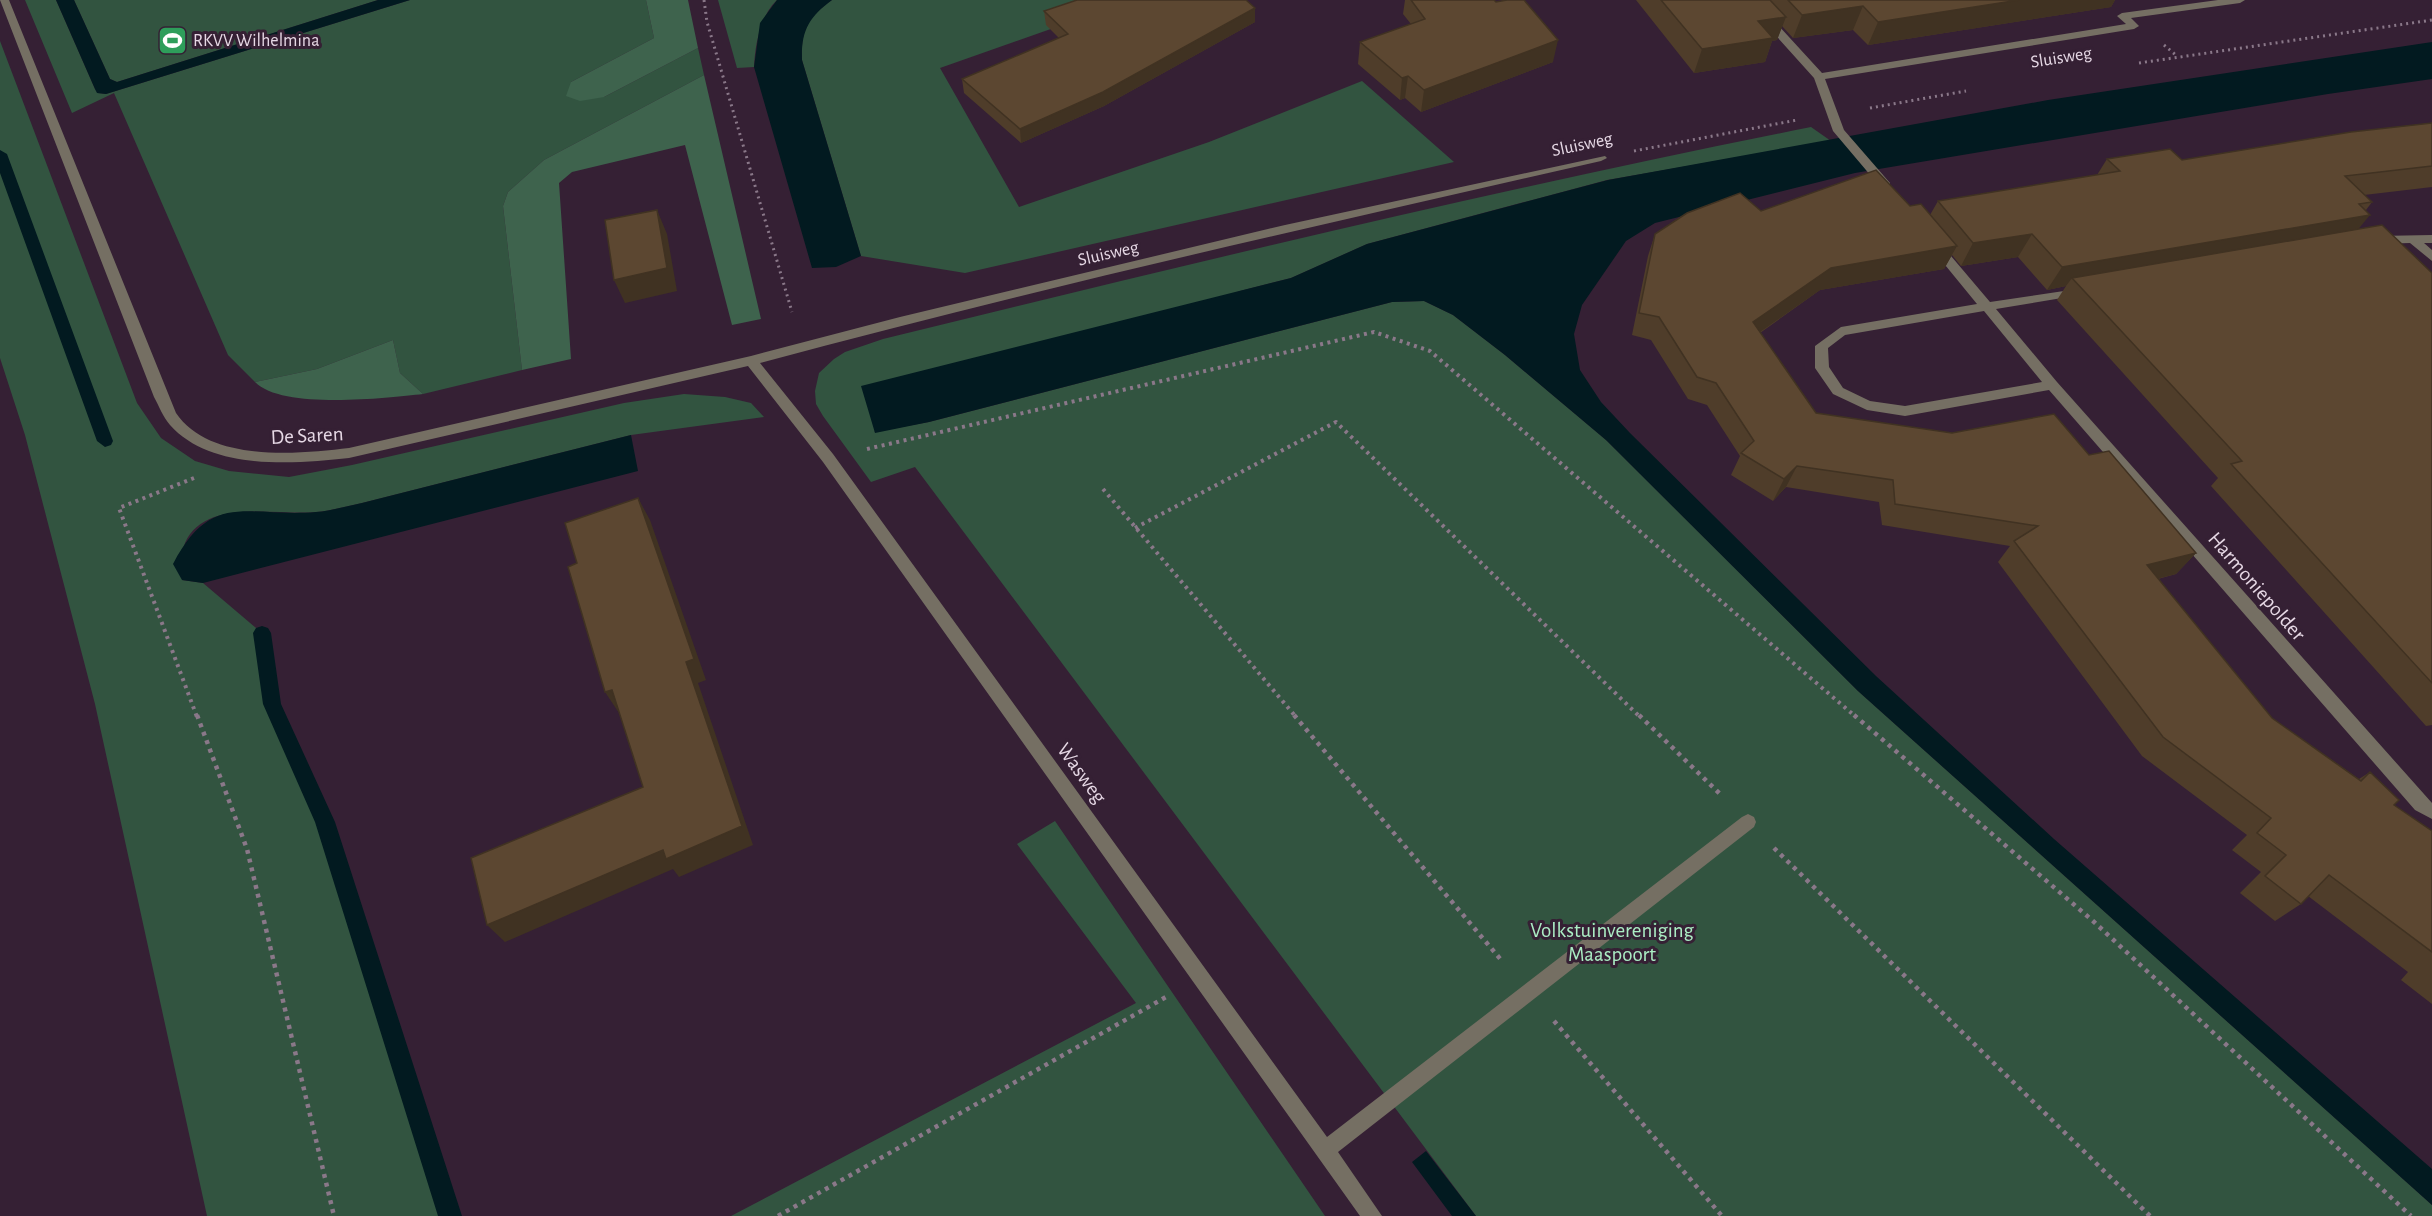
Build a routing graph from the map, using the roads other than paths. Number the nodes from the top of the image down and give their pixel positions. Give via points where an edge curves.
1 (4, 0) edge
2 (1749, 0) edge
3 (2240, 0) edge
4 (1819, 76) junction
5 (1601, 158) road end
6 (1897, 199) edge
7 (1927, 236) edge
8 (2432, 239) edge
9 (2415, 241) junction
10 (2361, 242) edge
11 (2432, 257) edge
12 (2091, 289) edge
13 (1986, 308) junction
14 (750, 361) junction
15 (2052, 385) junction
16 (2432, 812) edge
17 (1748, 822) road end
18 (1325, 1150) junction
19 (1372, 1216) edge

1 - 14 street, De Saren via 161,397 177,423 210,444 248,456 297,459 349,453
2 - 4 street
3 - 4 street, Sluisweg via 2122,16 2134,26
4 - 6 street via 1839,130
5 - 14 street, Sluisweg via 1206,248
7 - 13 street, Harmoniepolder
8 - 9 street
9 - 10 street
9 - 11 street
12 - 13 street
13 - 15 street, Harmoniepolder
13 - 15 street via 1841,331 1821,346 1822,368 1838,391 1867,405 1905,411
14 - 18 street, Wasweg via 828,458
15 - 16 street, Harmoniepolder via 2421,805
17 - 18 street
18 - 19 street, Wasweg

